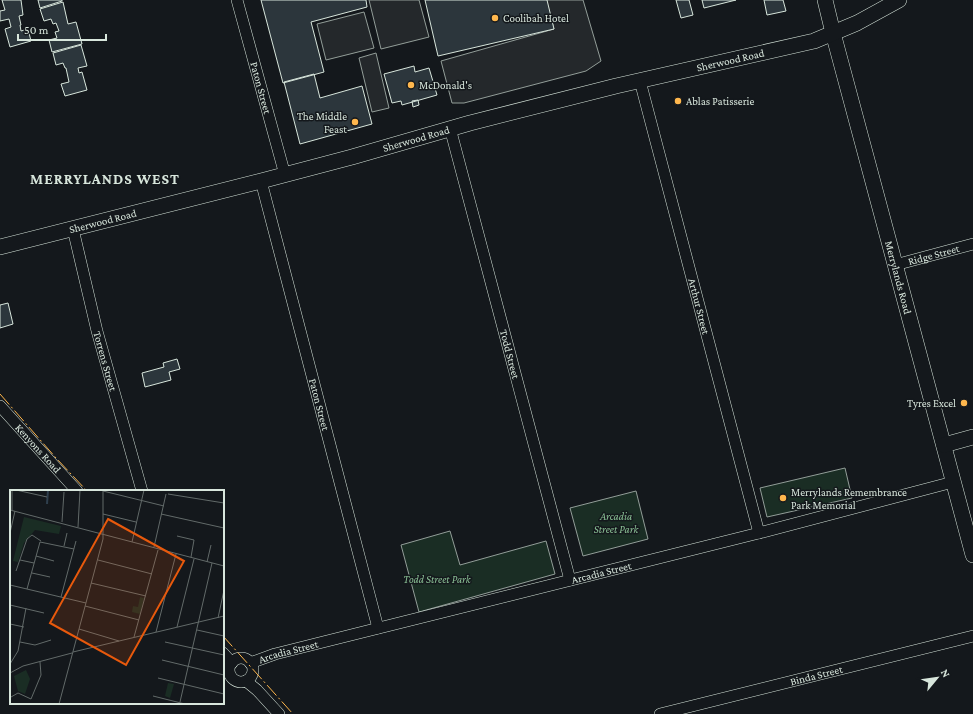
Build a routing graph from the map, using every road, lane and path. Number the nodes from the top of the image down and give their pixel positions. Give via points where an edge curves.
1 (237, 0) edge
2 (825, 0) edge
3 (899, 0) edge
4 (833, 33) junction
5 (640, 81) junction
6 (450, 128) junction
7 (285, 175) junction
8 (262, 181) junction
9 (73, 229) junction
10 (973, 244) edge
11 (0, 247) edge
12 (895, 265) junction
13 (0, 406) edge
14 (973, 437) edge
15 (944, 445) junction
16 (953, 482) junction
17 (76, 490) edge
18 (142, 490) edge
19 (759, 533) junction
20 (973, 555) edge
21 (570, 580) junction
22 (378, 628) junction
23 (973, 636) edge
24 (224, 654) edge
25 (232, 663) junction
26 (250, 663) junction
27 (246, 681) junction
28 (279, 714) edge
29 (660, 714) edge

1 - 7 street, Paton Street
2 - 4 main road, Merrylands Road
3 - 4 main road, Sherwood Road
4 - 5 main road, Sherwood Road via 814,41
4 - 12 main road, Merrylands Road
5 - 6 main road, Sherwood Road
5 - 19 street, Arthur Street
6 - 7 main road, Sherwood Road
6 - 21 street, Todd Street
7 - 8 main road, Sherwood Road
8 - 9 main road, Sherwood Road
8 - 22 street, Paton Street
9 - 11 main road, Sherwood Road
9 - 18 street, Torrens Street via 97,332
10 - 12 street, Ridge Street
12 - 15 main road, Merrylands Road
13 - 17 street, Kenyons Road
14 - 15 main road
15 - 16 main road, Merrylands Road
16 - 19 street, Arcadia Street
16 - 20 main road, Merrylands Road
19 - 21 street, Arcadia Street
21 - 22 street, Arcadia Street
22 - 26 street, Arcadia Street via 275,654
23 - 29 street, Binda Street
24 - 25 street
25 - 26 street via 241,658
25 - 27 street via 232,677 238,681
26 - 27 street via 253,673
27 - 28 street

